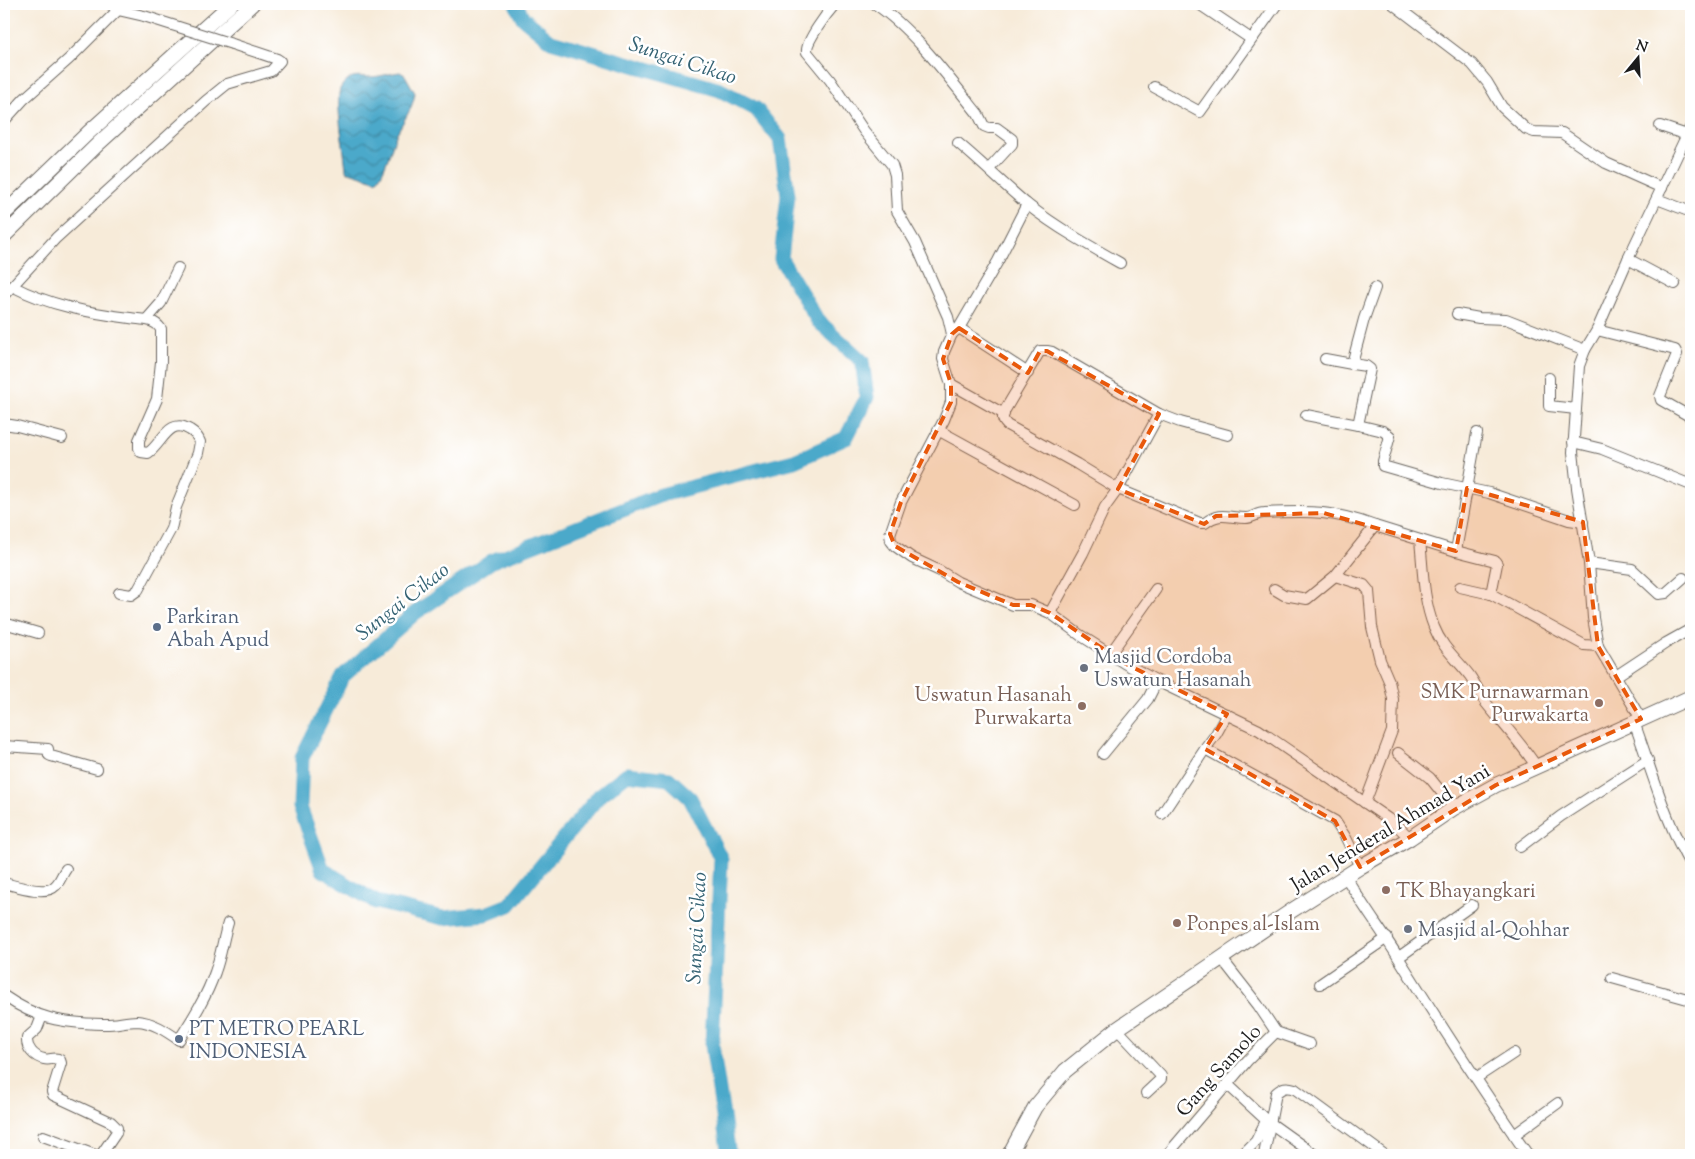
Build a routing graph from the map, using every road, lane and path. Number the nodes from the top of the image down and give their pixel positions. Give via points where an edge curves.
1 (231, 4) edge
2 (252, 4) edge
3 (835, 4) edge
4 (875, 4) edge
5 (1199, 4) edge
6 (1277, 4) edge
7 (1393, 4) edge
8 (114, 7) edge
9 (1251, 39) junction
10 (1154, 88) dead end
11 (4, 121) edge
12 (1660, 126) dead end
13 (1690, 132) edge
14 (958, 143) dead end
15 (989, 169) junction
16 (1662, 188) junction
17 (1657, 199) junction
18 (1027, 204) junction
19 (1691, 212) edge
20 (4, 214) edge
21 (4, 236) edge
22 (1628, 259) junction
23 (1120, 263) dead end
24 (178, 268) dead end
25 (1675, 284) dead end
26 (12, 286) junction
27 (1375, 288) dead end
28 (4, 296) edge
29 (1457, 314) dead end
30 (148, 320) junction
31 (1597, 330) junction
32 (955, 331) junction
33 (1585, 350) junction
34 (1325, 360) dead end
35 (1352, 364) junction
36 (1028, 373) junction
37 (1549, 378) dead end
38 (952, 384) junction
39 (1576, 409) junction
40 (1004, 414) junction
41 (1159, 414) junction
42 (1306, 415) dead end
43 (1691, 417) edge
44 (4, 424) edge
45 (1358, 425) junction
46 (938, 430) junction
47 (1477, 433) dead end
48 (1228, 435) dead end
49 (62, 438) dead end
50 (1573, 442) junction
51 (1691, 485) edge
52 (1467, 488) junction
53 (1118, 489) junction
54 (1074, 505) dead end
55 (1583, 522) junction
56 (1375, 526) junction
57 (1420, 540) junction
58 (1456, 551) junction
59 (1590, 564) junction
60 (1335, 576) junction
61 (1683, 578) dead end
62 (1460, 587) dead end
63 (1156, 589) dead end
64 (1274, 589) dead end
65 (119, 593) dead end
66 (1491, 594) junction
67 (1050, 613) junction
68 (4, 623) edge
69 (1691, 629) edge
70 (38, 633) dead end
71 (1598, 646) junction
72 (1110, 654) junction
73 (1616, 676) junction
74 (1158, 682) junction
75 (1691, 697) edge
76 (1227, 714) junction
77 (1638, 721) junction
78 (4, 746) edge
79 (1205, 749) junction
80 (1398, 753) dead end
81 (1103, 754) dead end
82 (1648, 760) junction
83 (1536, 766) junction
84 (97, 769) dead end
85 (1365, 803) junction
86 (1454, 808) junction
87 (1162, 814) dead end
88 (1410, 838) junction
89 (1691, 842) edge
90 (1680, 846) junction
91 (1520, 847) dead end
92 (1691, 866) edge
93 (1360, 867) junction
94 (66, 869) dead end
95 (1349, 881) junction
96 (4, 883) edge
97 (1472, 905) dead end
98 (228, 923) dead end
99 (1387, 938) junction
100 (1398, 957) junction
101 (1222, 959) junction
102 (1612, 978) dead end
103 (1320, 984) dead end
104 (4, 996) edge
105 (1691, 1000) edge
106 (42, 1016) junction
107 (1117, 1029) junction
108 (1276, 1032) junction
109 (1310, 1044) dead end
110 (1514, 1053) dead end
111 (1476, 1078) junction
112 (1227, 1084) junction
113 (1146, 1093) dead end
114 (1558, 1103) dead end
115 (1268, 1121) junction
116 (1514, 1134) junction
117 (43, 1136) dead end
118 (95, 1155) edge
119 (102, 1155) edge
120 (1009, 1155) edge
121 (1166, 1155) edge
122 (1242, 1155) edge
123 (1264, 1155) edge
124 (1315, 1155) edge
125 (1385, 1155) edge
126 (1528, 1155) edge

1 - 20 highway
2 - 21 highway via 99,143
3 - 32 street via 808,45 807,52 892,165 897,211
4 - 15 street via 922,47 978,114 984,126 997,128 1012,139 1012,144
5 - 9 street
6 - 9 street
7 - 16 street via 1472,64 1502,107 1526,129 1562,133 1606,162
8 - 11 street via 70,59
8 - 26 street, bridge via 280,61 271,71 227,84 206,101 56,238
9 - 10 street via 1200,112
12 - 13 street
13 - 16 street
14 - 15 street
15 - 18 street
16 - 17 street
17 - 19 street
17 - 22 street
18 - 23 street via 1084,244
18 - 32 street via 998,261
22 - 25 street
22 - 31 street
24 - 30 street via 161,303
26 - 28 street
26 - 30 street via 72,309
27 - 35 street
29 - 33 street via 1506,319
30 - 65 street via 161,329 161,362 156,399 139,440 140,450 144,453 151,451 169,429 180,426 194,432 200,442 171,529 138,590 132,595
31 - 33 street
31 - 43 street via 1675,350 1677,354 1660,396 1661,400
32 - 36 street
32 - 38 street via 943,359
33 - 39 street via 1579,366
34 - 35 street
35 - 45 street via 1370,369
36 - 40 street
36 - 41 street via 1040,351 1046,350
37 - 39 street via 1549,406
38 - 40 street
38 - 46 street via 951,402
39 - 50 street
40 - 53 street via 1007,425
41 - 48 street
41 - 53 street
42 - 45 street
44 - 49 street
45 - 52 street via 1389,434 1382,461 1384,467
46 - 54 street
46 - 67 street via 901,502 891,540 912,558 958,582 1013,605 1031,605
47 - 52 street
50 - 51 street via 1602,449
50 - 55 street via 1576,488
52 - 55 street
52 - 58 street
53 - 56 street via 1200,523 1216,516 1245,518 1260,513 1305,511 1339,514
53 - 67 street via 1105,506
55 - 59 street
56 - 57 street
56 - 60 street
57 - 58 street
57 - 83 street via 1424,583 1434,628
58 - 66 street via 1496,562
59 - 61 street via 1632,570 1659,594 1666,593
59 - 71 street
60 - 64 street via 1304,600
60 - 85 street via 1364,585 1369,591 1372,627 1393,700 1392,732
62 - 66 street
63 - 72 street
66 - 71 street via 1577,642
67 - 72 street
68 - 70 street
69 - 73 street
71 - 73 street
72 - 74 street
73 - 77 street
74 - 76 street
74 - 81 street
75 - 77 highway, Jalan Jenderal Ahmad Yani
76 - 79 street
76 - 85 street via 1266,735
77 - 82 street
77 - 83 highway, Jalan Jenderal Ahmad Yani
78 - 84 street via 48,749 51,756
79 - 87 street
79 - 93 street via 1335,821
80 - 86 street via 1430,778
82 - 90 street
82 - 91 street via 1561,816
83 - 86 highway, Jalan Jenderal Ahmad Yani
85 - 88 street
86 - 88 highway, Jalan Jenderal Ahmad Yani
88 - 93 highway, Jalan Jenderal Ahmad Yani
89 - 90 street
90 - 92 street
93 - 95 highway, Jalan Jenderal Ahmad Yani
94 - 96 street via 52,889 43,891
95 - 99 street
95 - 101 highway, Jalan Jenderal Ahmad Yani via 1291,911
97 - 100 street
98 - 106 street via 209,988 179,1040 145,1022 73,1023
99 - 100 street
99 - 103 street
100 - 111 street
101 - 107 highway, Jalan Jenderal Ahmad Yani
101 - 108 street, Gang Samolo
102 - 105 street
104 - 106 street
106 - 119 street via 37,1029 27,1038 27,1046 42,1059 60,1060 53,1095 111,1122 117,1128
107 - 113 street via 1161,1076
107 - 120 highway, Jalan Jenderal Ahmad Yani via 1048,1090
108 - 109 street
108 - 112 street, Gang Samolo
110 - 111 street
111 - 116 street
112 - 115 street
112 - 121 street, Gang Samolo
114 - 116 street
115 - 122 street
115 - 123 street
115 - 124 street
115 - 125 street via 1276,1093 1288,1086
116 - 126 street
117 - 118 street

